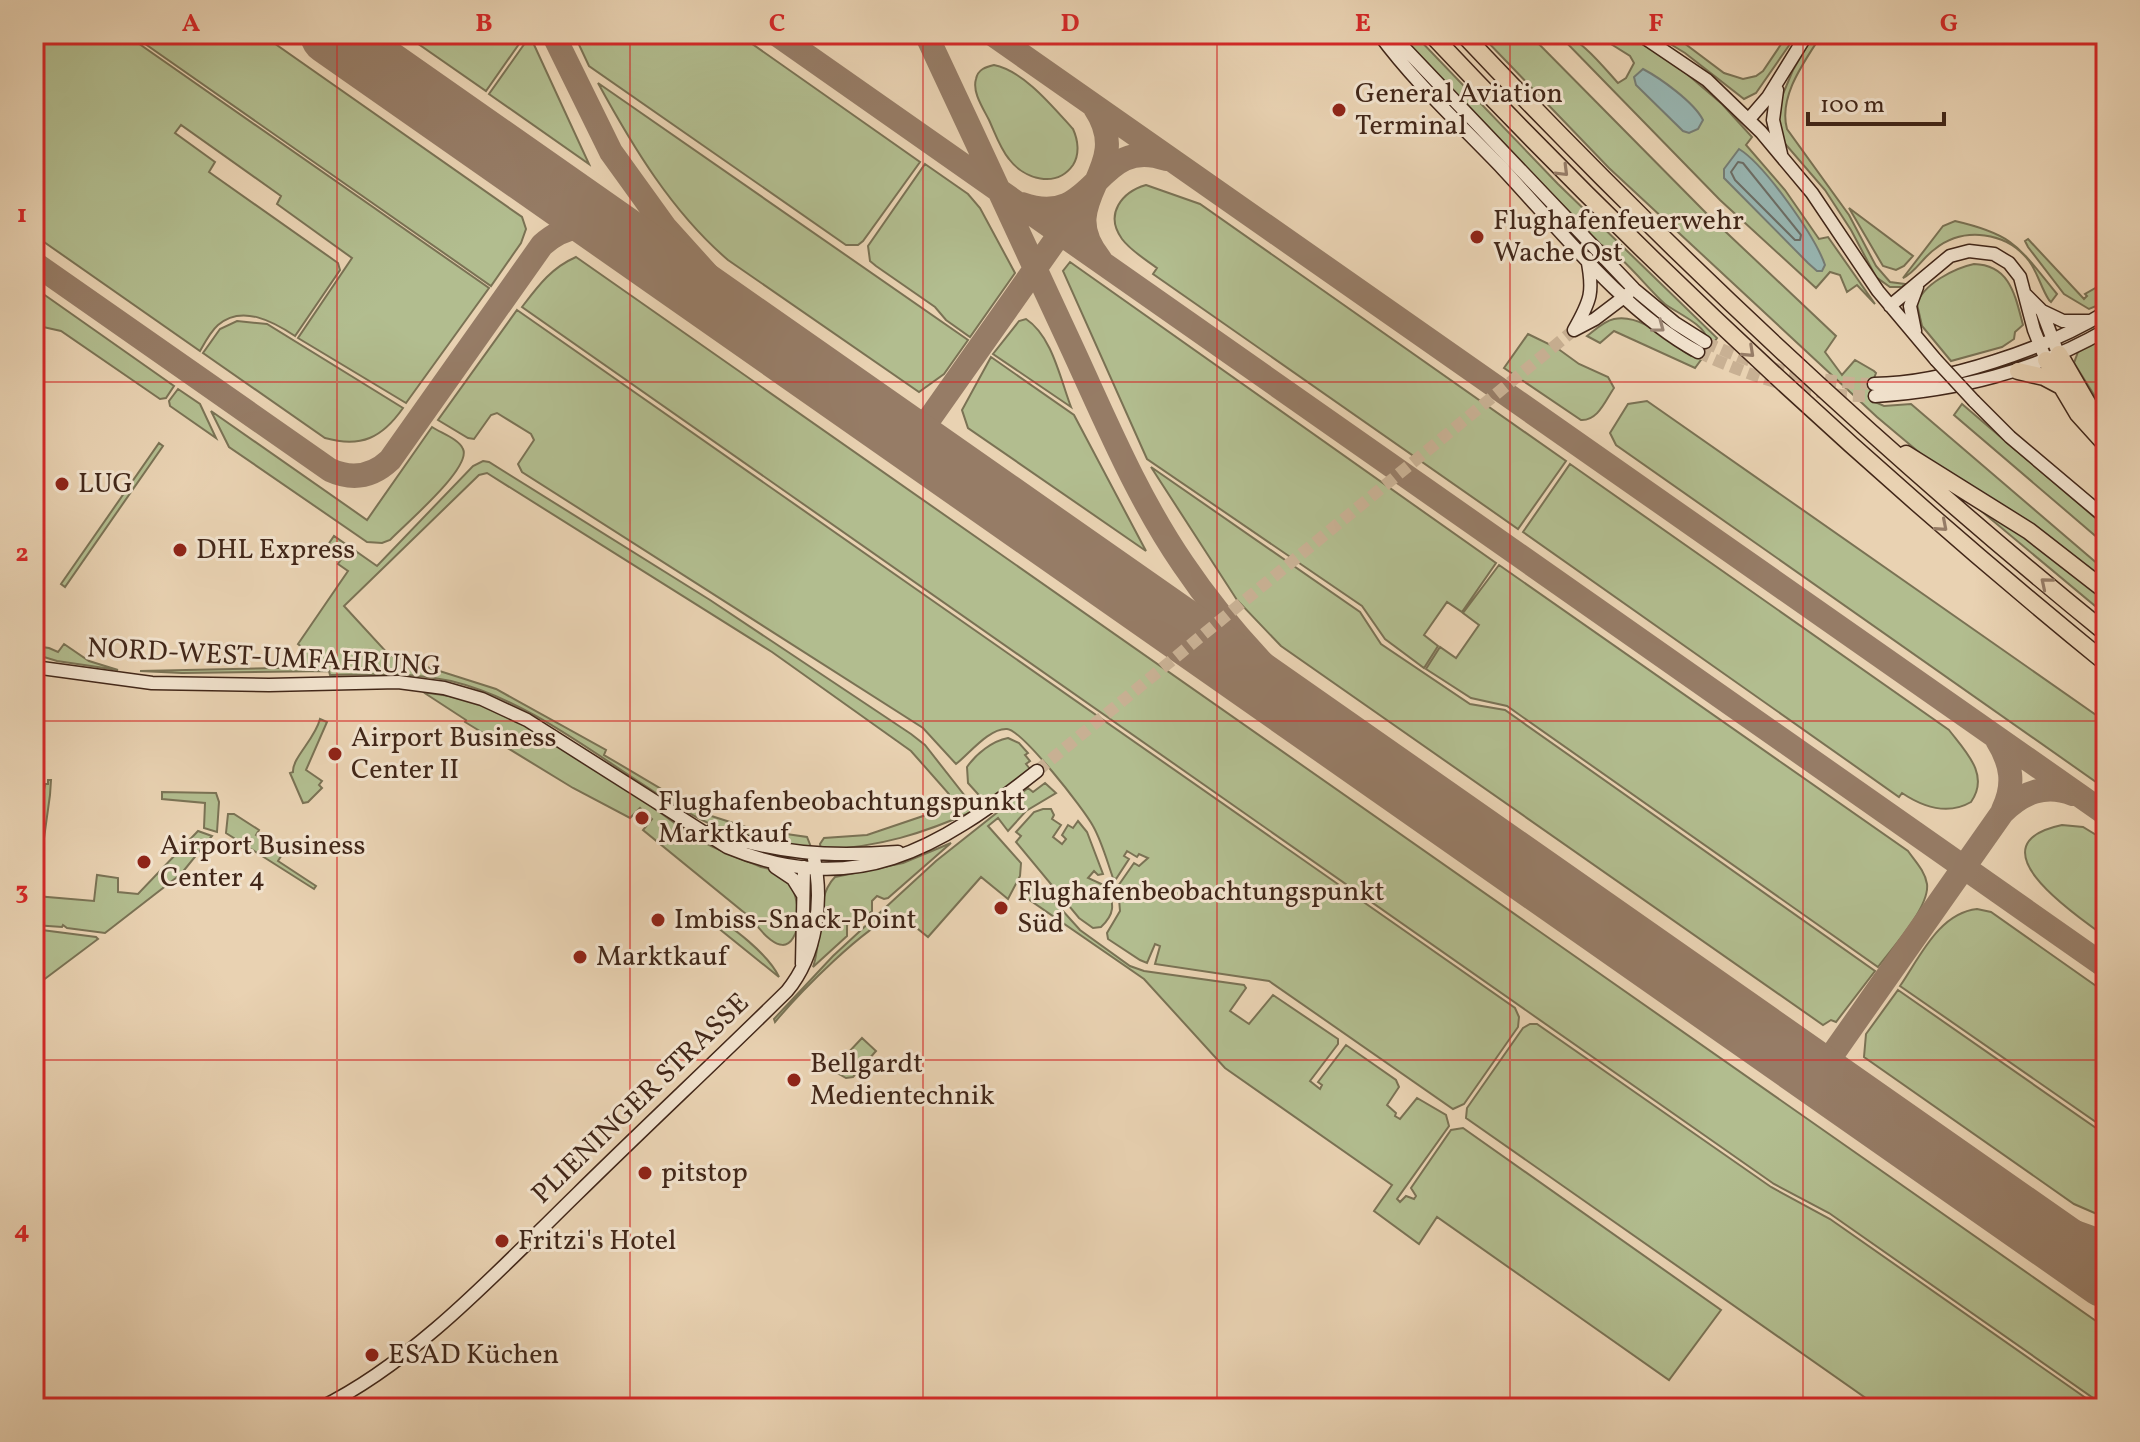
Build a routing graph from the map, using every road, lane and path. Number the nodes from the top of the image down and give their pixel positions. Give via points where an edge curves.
1 (1379, 34) edge
2 (1391, 34) edge
3 (1431, 34) edge
4 (1463, 34) edge
5 (1639, 34) edge
6 (1807, 34) edge
7 (1779, 80) junction
8 (1749, 119) junction
9 (1782, 157) junction
10 (1587, 258) junction
11 (1618, 282) junction
12 (1918, 285) junction
13 (1629, 293) junction
14 (2026, 295) junction
15 (1890, 306) junction
16 (1587, 309) junction
17 (2042, 311) junction
18 (2106, 312) edge
19 (2092, 321) junction
20 (2106, 330) edge
21 (1917, 338) junction
22 (1701, 347) tunnel mouth
23 (2049, 350) junction
24 (2018, 371) junction
25 (2061, 386) junction
26 (2106, 427) edge
27 (1880, 441) junction
28 (2106, 445) edge
29 (2106, 518) edge
30 (2106, 591) edge
31 (2106, 633) edge
32 (2106, 663) edge
33 (34, 667) edge
34 (1037, 771) tunnel mouth
35 (696, 825) junction
36 (909, 851) junction
37 (813, 854) junction
38 (758, 859) junction
39 (810, 868) junction
40 (835, 869) junction
41 (803, 895) junction
42 (817, 895) junction
43 (802, 966) junction
44 (320, 1408) edge

1 - 10 main road
2 - 11 main road
3 -> 32 highway via 1770,372
4 - 27 highway via 1650,225
5 - 8 main road via 1700,74
6 - 7 main road
7 - 8 main road
7 - 9 main road via 1773,117
8 - 9 main road
9 - 15 main road
10 - 11 main road
10 - 16 main road via 1592,289
11 - 13 main road
11 - 16 main road
12 - 14 main road via 1950,256 1980,251 2011,265
12 - 15 main road
12 - 21 main road via 1910,309
13 - 16 main road via 1574,330
13 - 22 main road via 1664,331
14 - 17 main road
14 - 23 main road
15 - 21 main road
17 - 19 main road via 2063,321
17 - 23 main road
18 - 19 main road
19 - 23 main road
20 - 23 main road
21 - 29 main road, bridge via 2010,437
23 - 24 main road
23 - 24 main road via 1874,390 1949,389
23 - 25 highway
23 - 26 highway
24 - 25 highway
25 - 28 highway
27 - 30 highway via 2002,513
31 -> 27 highway
33 - 35 main road, NORD-WEST-UMFAHRUNG via 152,683 398,682 444,688 527,720
34 - 36 main road, NORD-WEST-UMFAHRUNG via 969,822
35 - 37 main road, NORD-WEST-UMFAHRUNG via 757,845
35 - 38 main road, NORD-WEST-UMFAHRUNG via 727,847
36 - 37 main road, NORD-WEST-UMFAHRUNG
36 - 40 main road, NORD-WEST-UMFAHRUNG via 867,867
37 - 39 main road
38 - 39 main road, NORD-WEST-UMFAHRUNG
38 - 41 main road via 786,872
39 - 40 main road, NORD-WEST-UMFAHRUNG
39 - 41 main road
39 - 42 main road, PLIENINGER STRASSE
40 - 42 main road
41 - 43 main road
42 - 43 main road, PLIENINGER STRASSE via 812,947
43 - 44 main road, PLIENINGER STRASSE via 787,991 497,1272 382,1372

